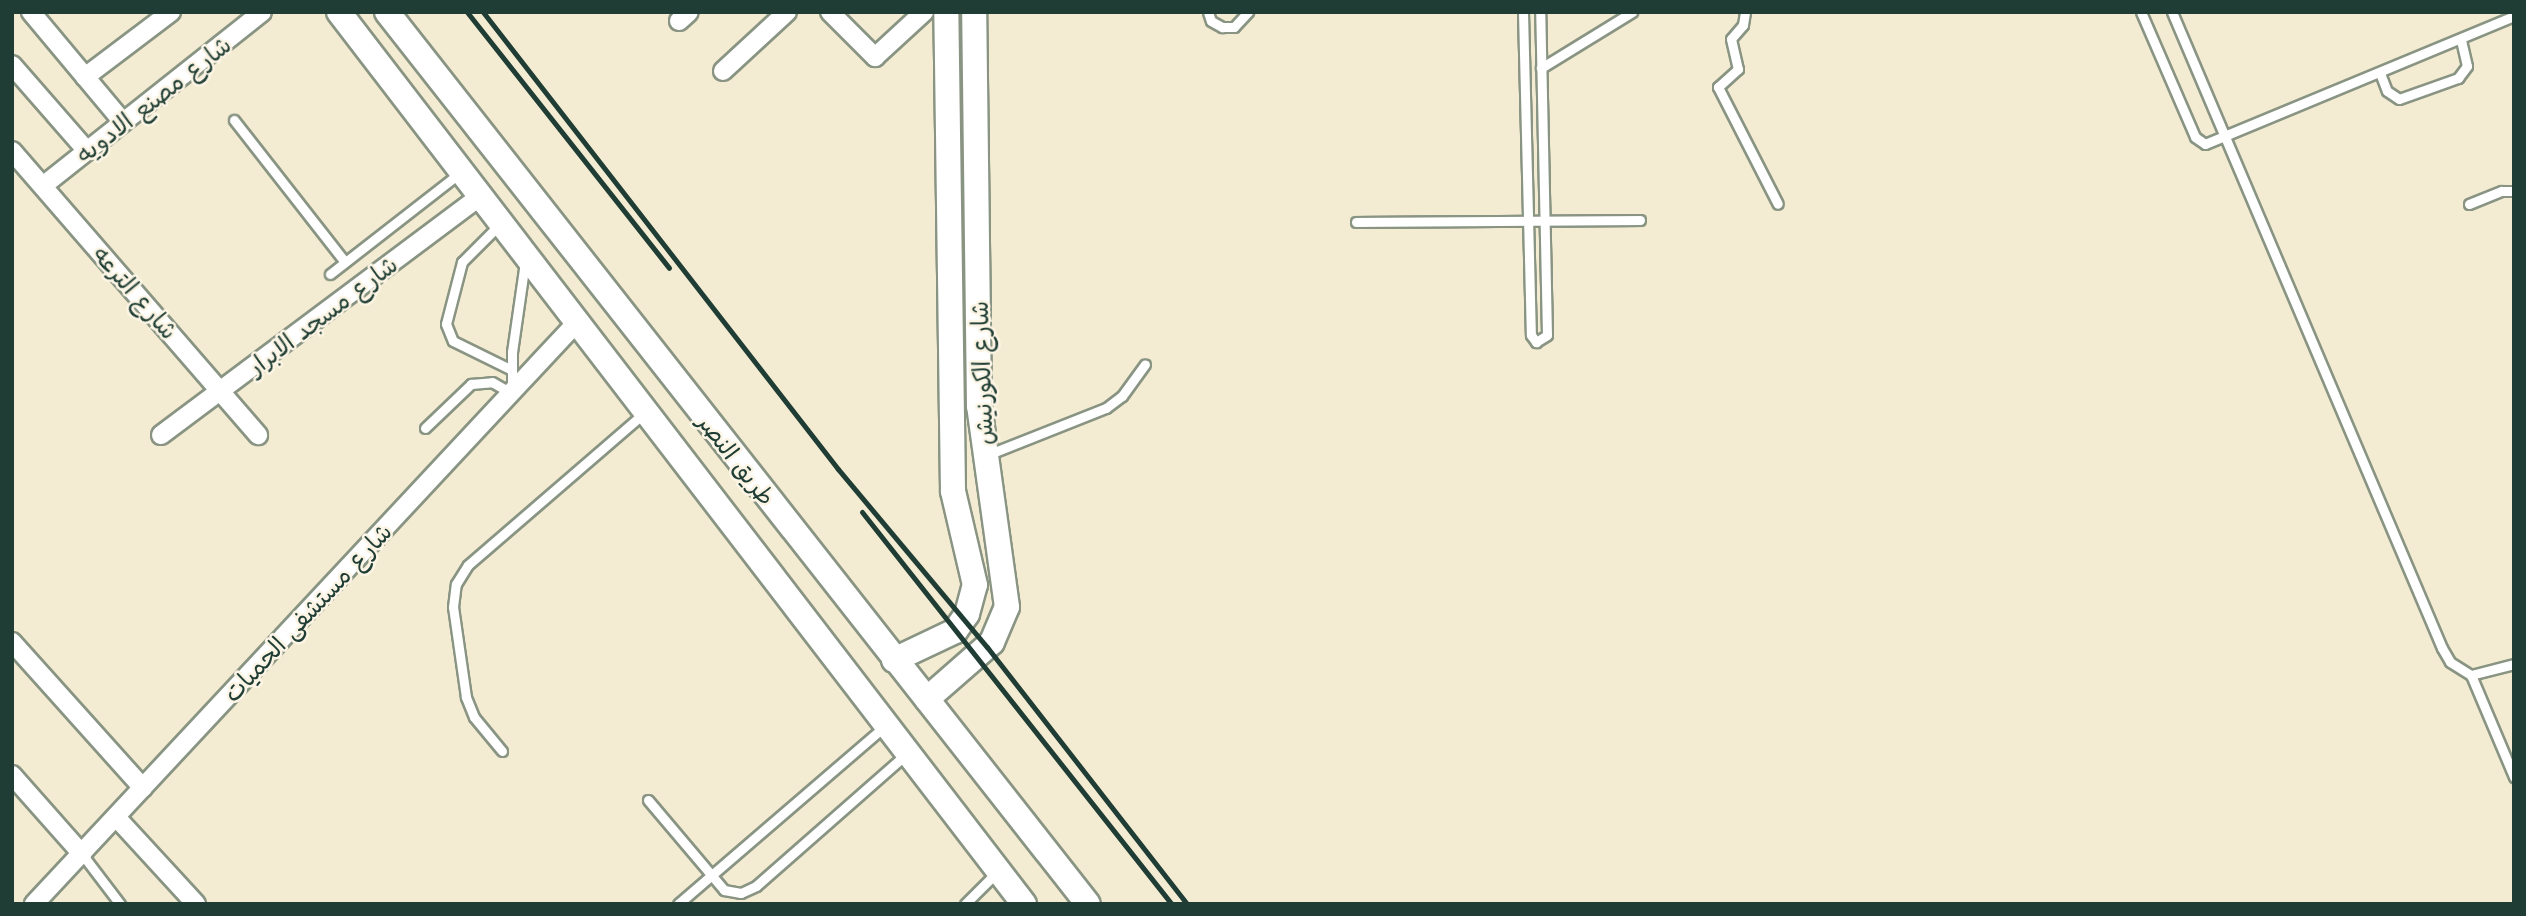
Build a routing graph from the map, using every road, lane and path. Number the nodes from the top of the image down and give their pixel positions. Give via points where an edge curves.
1 (31, 12) edge
2 (170, 12) edge
3 (262, 12) edge
4 (339, 12) edge
5 (387, 12) edge
6 (787, 12) edge
7 (830, 12) edge
8 (924, 12) edge
9 (946, 12) edge
10 (974, 12) edge
11 (1208, 12) edge
12 (1248, 12) edge
13 (1523, 12) edge
14 (1540, 12) edge
15 (1632, 12) edge
16 (1745, 12) edge
17 (2141, 12) edge
18 (2172, 12) edge
19 (2514, 16) edge
20 (2461, 39) junction
21 (1524, 51) junction
22 (1541, 51) junction
23 (12, 65) edge
24 (1541, 68) junction
25 (723, 72) dead end
26 (2380, 73) junction
27 (85, 77) junction
28 (234, 120) dead end
29 (123, 122) junction
30 (2225, 139) junction
31 (12, 151) edge
32 (87, 151) junction
33 (463, 171) junction
34 (44, 185) junction
35 (2514, 191) edge
36 (482, 195) junction
37 (1779, 204) dead end
38 (2469, 204) dead end
39 (1544, 220) junction
40 (1640, 220) dead end
41 (1528, 221) junction
42 (502, 222) junction
43 (1356, 222) dead end
44 (526, 253) junction
45 (345, 262) junction
46 (330, 274) dead end
47 (578, 321) junction
48 (1145, 364) dead end
49 (510, 369) junction
50 (221, 391) junction
51 (511, 392) junction
52 (648, 409) junction
53 (425, 428) dead end
54 (161, 435) dead end
55 (258, 435) dead end
56 (952, 456) junction
57 (984, 456) junction
58 (12, 642) edge
59 (894, 660) junction
60 (2514, 664) edge
61 (2471, 675) junction
62 (927, 699) junction
63 (886, 726) junction
64 (502, 751) dead end
65 (908, 753) junction
66 (2514, 777) edge
67 (16, 787) edge
68 (143, 788) junction
69 (648, 800) dead end
70 (116, 817) junction
71 (82, 854) junction
72 (998, 871) junction
73 (712, 875) junction
74 (34, 904) edge
75 (120, 904) edge
76 (196, 904) edge
77 (678, 904) edge
78 (965, 904) edge
79 (1024, 904) edge
80 (1088, 904) edge

1 - 27 street
2 - 27 street
3 - 29 street, شارع مصنع الادويه
4 - 33 main road, طريق النصر
5 - 59 main road, طريق النصر
6 - 25 street
7 - 8 street via 875,57
9 - 56 main road, شارع الكورنيش
10 - 57 main road, شارع الكورنيش via 979,406
11 - 12 lane via 1211,21 1234,27
13 - 21 lane
14 - 22 lane
15 - 24 lane
16 - 37 lane via 1743,25 1731,39 1738,69 1718,87
17 - 30 lane via 2194,137 2205,145
18 - 30 lane
19 - 20 lane
20 - 26 lane
20 - 26 lane via 2467,66 2458,78 2399,99 2387,92
21 - 22 lane
21 - 41 lane
22 - 24 lane
23 - 32 street
24 - 39 lane
26 - 30 lane
27 - 29 street
28 - 45 lane
29 - 32 street, شارع مصنع الادويه
30 - 61 lane via 2442,648 2450,662
31 - 34 street, شارع الترعه
32 - 34 street, شارع مصنع الادويه
33 - 36 main road, طريق النصر
33 - 45 lane
34 - 50 street, شارع الترعه
35 - 38 lane
36 - 42 main road, طريق النصر
36 - 50 street, شارع مسجد الابرار
39 - 40 lane
39 - 41 lane
39 - 41 lane via 1547,335 1541,342 1531,335
41 - 43 lane
42 - 44 main road, طريق النصر
42 - 49 lane via 462,262 446,324 453,341
44 - 47 main road, طريق النصر
44 - 49 lane
45 - 46 lane
47 - 51 street, شارع مستشفى الحميات
47 - 52 main road, طريق النصر
48 - 57 lane via 1122,396 1106,408
49 - 51 lane
50 - 54 street, شارع مسجد الابرار
50 - 55 street, شارع الترعه
51 - 53 lane via 492,382 471,384
51 - 68 street, شارع مستشفى الحميات
52 - 63 main road, طريق النصر
52 - 64 lane via 468,565 456,584 453,607 466,696 474,717
56 - 57 main road
56 - 59 main road, شارع الكورنيش via 954,506 974,572 972,599 955,631
57 - 62 main road, شارع الكورنيش via 1005,569 1005,617 992,642
58 - 68 street
59 - 62 main road, طريق النصر
60 - 61 lane
61 - 66 lane
62 - 80 main road, طريق النصر
63 - 65 main road, طريق النصر
63 - 73 lane
65 - 72 main road, طريق النصر
65 - 73 lane via 757,886 741,893 724,890
67 - 71 street
68 - 70 street, شارع مستشفى الحميات
69 - 73 lane
70 - 71 street, شارع مستشفى الحميات
70 - 76 street
71 - 74 street, شارع مستشفى الحميات
71 - 75 lane
72 - 78 lane
72 - 79 main road, طريق النصر
73 - 77 lane

